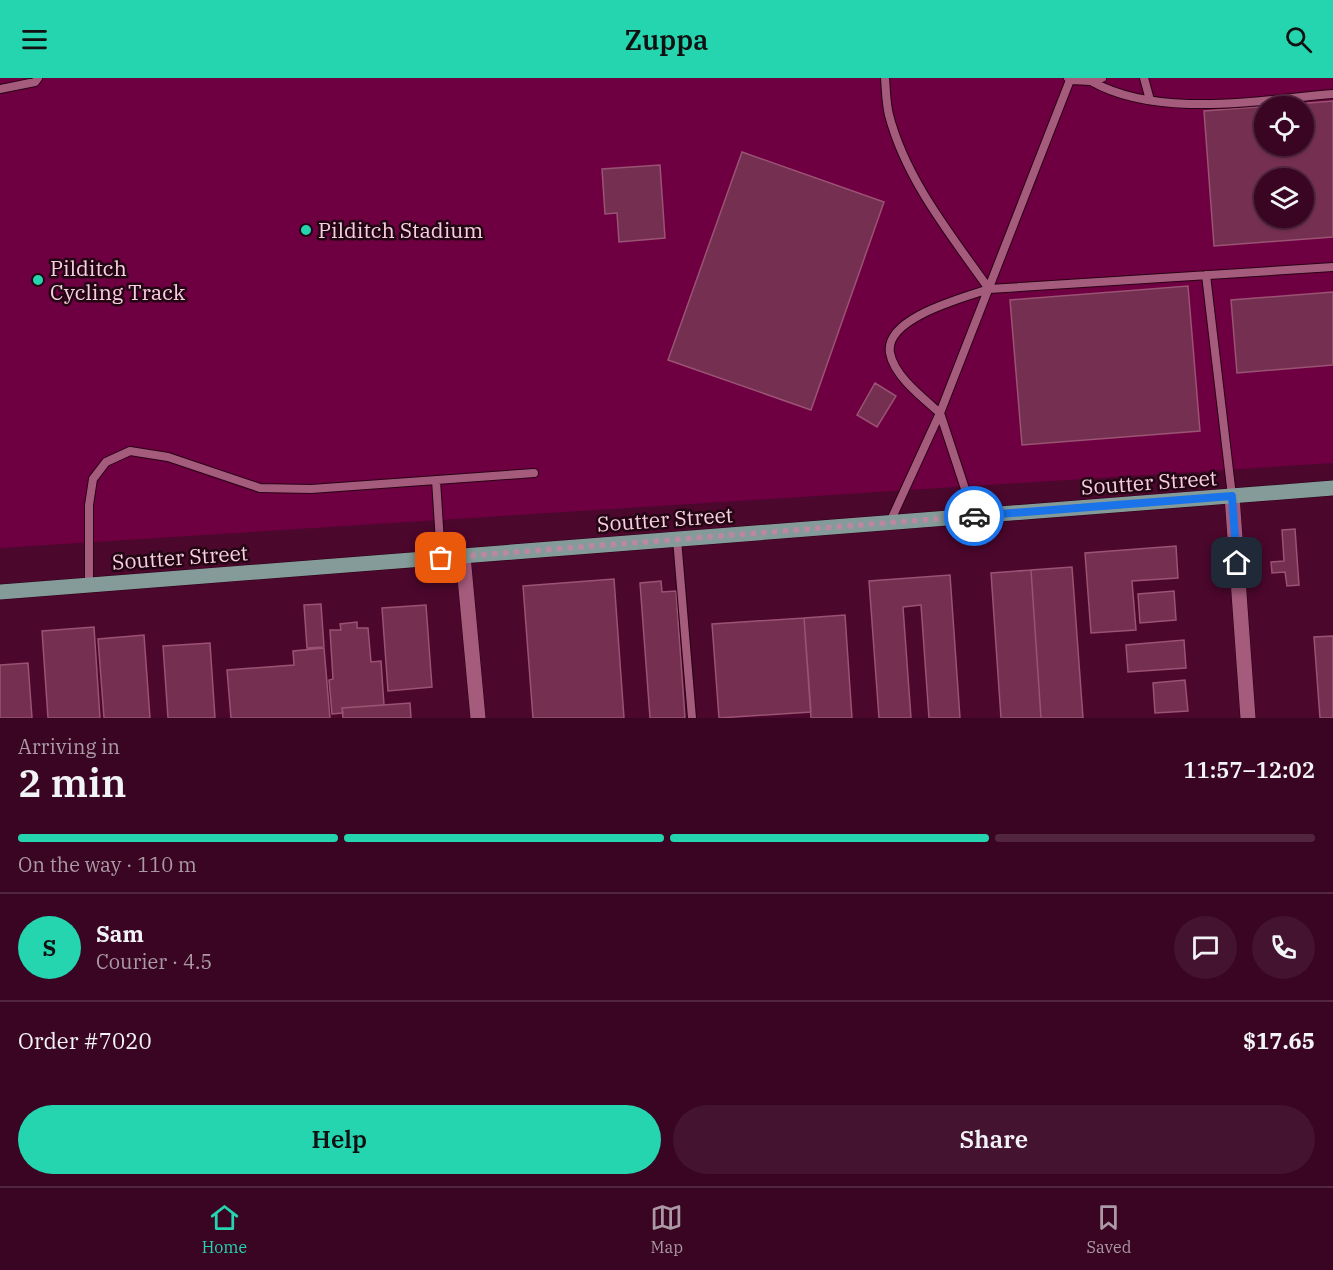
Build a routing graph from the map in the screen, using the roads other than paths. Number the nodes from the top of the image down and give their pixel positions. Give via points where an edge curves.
1 (38, 78) edge
2 (885, 78) edge
3 (1102, 78) edge
4 (1144, 78) edge
5 (1069, 79) edge
6 (1091, 81) junction
7 (0, 89) edge
8 (1333, 94) edge
9 (1150, 100) junction
10 (1333, 267) edge
11 (1206, 275) junction
12 (989, 290) junction
13 (940, 412) junction
14 (534, 473) dead end
15 (436, 480) junction
16 (1333, 488) edge
17 (1232, 496) junction
18 (974, 516) junction
19 (890, 522) junction
20 (677, 539) junction
21 (463, 556) junction
22 (441, 558) junction
23 (89, 585) junction
24 (0, 592) edge
25 (478, 718) edge
26 (692, 718) edge
27 (1248, 718) edge

1 - 7 lane via 35,82
2 - 12 lane via 888,112 900,147 927,200
3 - 6 lane
4 - 9 lane
5 - 6 lane
5 - 12 lane
6 - 9 lane via 1115,94
8 - 9 lane via 1211,104
10 - 11 lane
11 - 12 lane
11 - 17 lane
12 - 13 lane
12 - 13 lane via 922,315 900,327 890,341 896,367 912,389
13 - 18 lane
13 - 19 lane
14 - 15 lane
15 - 22 lane
15 - 23 lane via 311,489 260,488 168,457 130,451 106,462 93,479 88,505
16 - 17 main road, Soutter Street
17 - 18 main road, Soutter Street
17 - 27 street
18 - 19 main road, Soutter Street
19 - 20 main road, Soutter Street
20 - 21 main road, Soutter Street
20 - 26 lane
21 - 22 main road, Soutter Street
21 - 25 street
22 - 23 main road, Soutter Street
23 - 24 main road, Soutter Street

